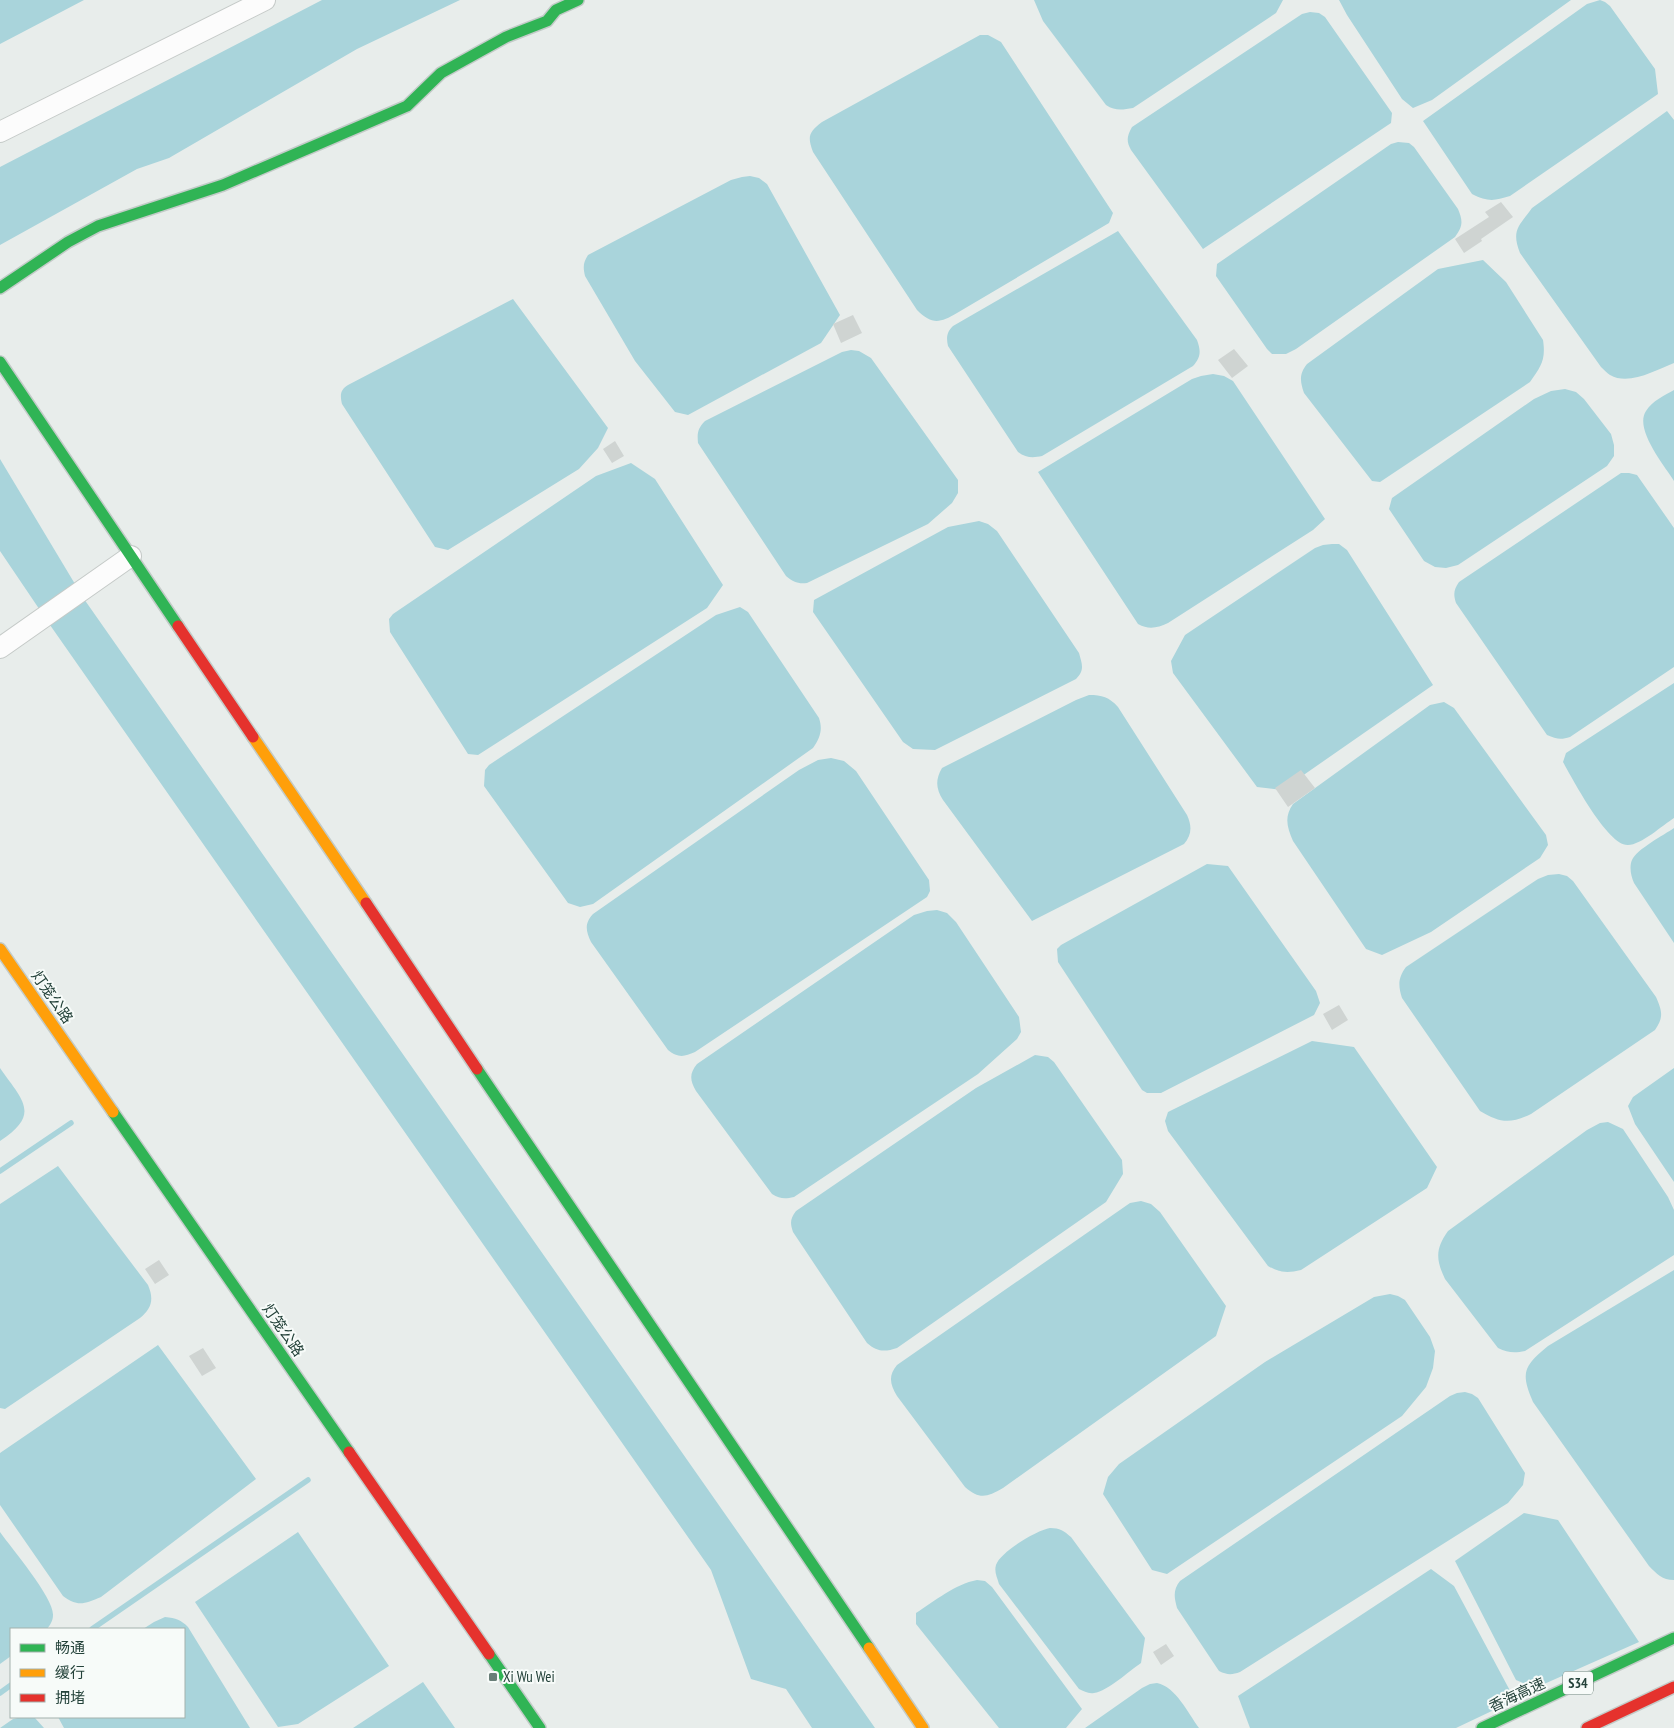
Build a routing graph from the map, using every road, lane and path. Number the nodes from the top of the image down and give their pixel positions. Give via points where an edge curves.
1 (265, 0) edge
2 (578, 0) edge
3 (0, 132) edge
4 (0, 288) edge
5 (0, 362) edge
6 (131, 556) junction
7 (0, 648) edge
8 (0, 949) edge
9 (1674, 1638) edge
10 (1674, 1687) edge
11 (540, 1728) edge
12 (923, 1728) edge
13 (1482, 1728) edge
14 (1587, 1728) edge

1 - 3 street
2 - 4 main road via 556,10 547,21 506,37 441,73 407,106 223,185 98,226 68,242
5 - 6 main road
6 - 7 street
6 - 12 main road
8 - 11 main road, 灯笼公路
9 - 13 main road, 香海高速 / S34
10 - 14 main road

